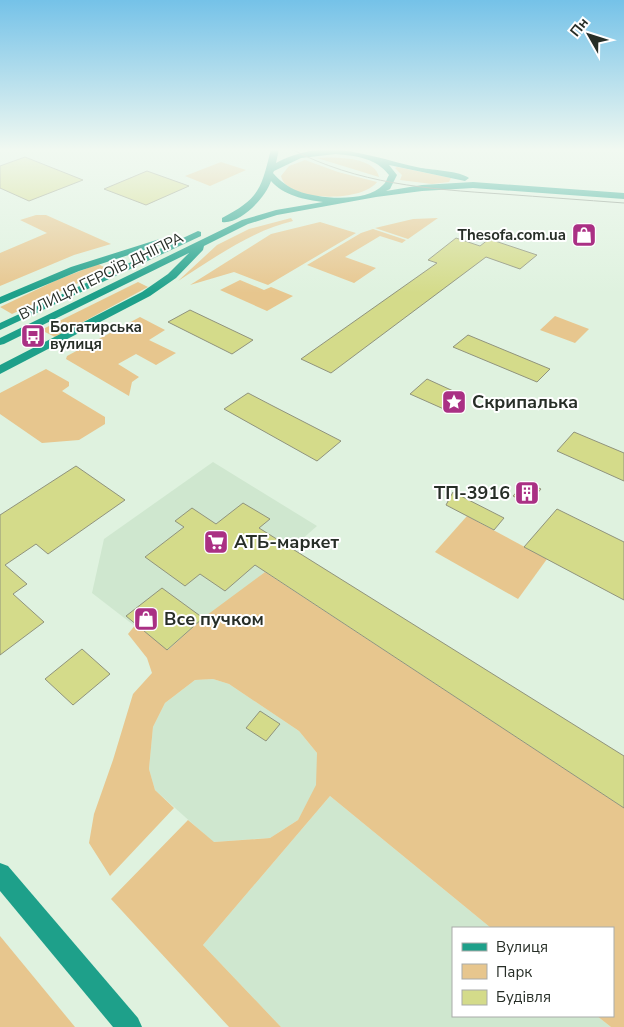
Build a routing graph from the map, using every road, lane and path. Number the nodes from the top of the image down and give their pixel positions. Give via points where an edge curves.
1 (261, 197) edge
2 (304, 197) edge
3 (366, 197) edge
4 (354, 199) junction
5 (214, 231) junction
6 (0, 301) edge
7 (0, 327) edge
8 (0, 342) edge
9 (0, 370) edge
10 (0, 874) edge
11 (129, 1027) edge

1 - 5 main road, ВУЛИЦЯ ГЕРОЇВ ДНІПРА
2 - 4 main road
3 - 4 main road
4 - 5 main road, ВУЛИЦЯ ГЕРОЇВ ДНІПРА via 263,216
5 - 6 main road via 75,268
5 - 7 main road, ВУЛИЦЯ ГЕРОЇВ ДНІПРА
5 - 8 main road, ВУЛИЦЯ ГЕРОЇВ ДНІПРА
5 - 9 main road, ВУЛИЦЯ ГЕРОЇВ ДНІПРА via 160,285
10 - 11 main road

